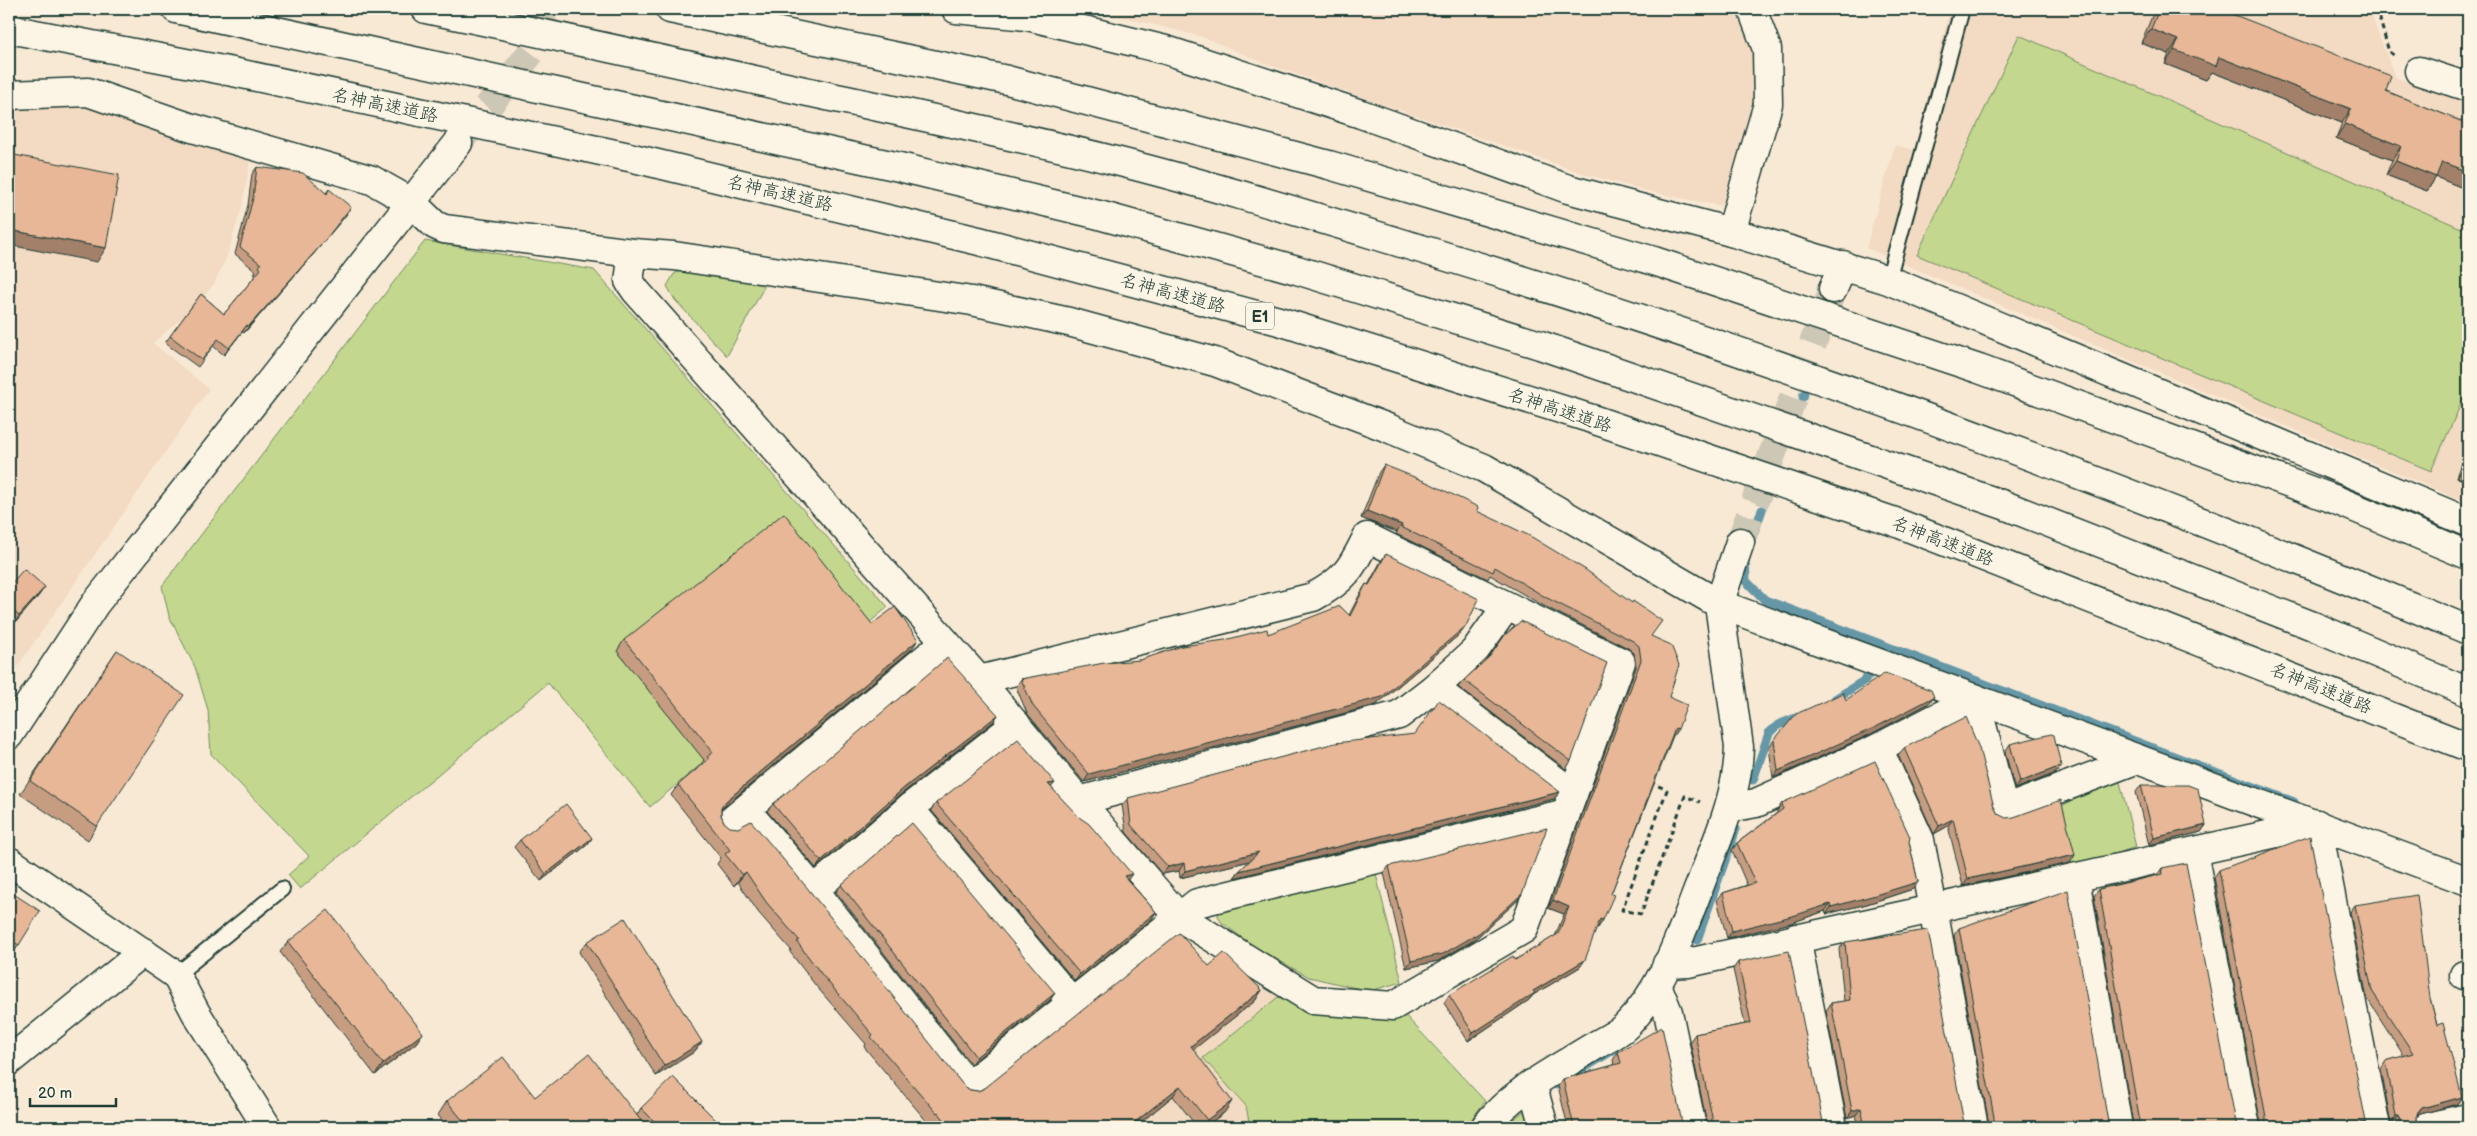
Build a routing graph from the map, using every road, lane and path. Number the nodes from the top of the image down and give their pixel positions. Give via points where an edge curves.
1 (176, 9) edge
2 (426, 9) edge
3 (670, 9) edge
4 (956, 9) edge
5 (1752, 9) edge
6 (1962, 9) edge
7 (2377, 9) edge
8 (9, 30) edge
9 (2418, 71) joint
10 (2468, 87) edge
11 (9, 95) edge
12 (458, 143) tunnel mouth
13 (411, 202) junction
14 (1731, 232) junction
15 (632, 254) junction
16 (1888, 280) junction
17 (2468, 522) edge
18 (1740, 542) tunnel mouth
19 (2468, 555) edge
20 (1719, 604) junction
21 (1506, 607) junction
22 (2468, 630) edge
23 (945, 642) junction
24 (979, 680) junction
25 (1434, 688) junction
26 (2468, 692) edge
27 (1974, 698) junction
28 (1016, 724) junction
29 (9, 735) edge
30 (2468, 747) edge
31 (1878, 748) junction
32 (2138, 758) junction
33 (1640, 778) edge
34 (1079, 801) junction
35 (1569, 804) junction
36 (909, 808) junction
37 (1729, 808) junction
38 (1696, 810) dead end
39 (2316, 824) junction
40 (2193, 852) junction
41 (9, 861) edge
42 (2075, 878) junction
43 (2468, 881) edge
44 (282, 889) dead end
45 (814, 890) junction
46 (1934, 908) junction
47 (1178, 916) junction
48 (1796, 938) junction
49 (143, 952) junction
50 (1662, 974) junction
51 (176, 975) junction
52 (1072, 1002) junction
53 (9, 1061) edge
54 (1532, 1084) junction
55 (2468, 1118) edge
56 (267, 1127) edge
57 (1485, 1127) edge
58 (1544, 1127) edge
59 (1692, 1127) edge
60 (1833, 1127) edge
61 (1974, 1127) edge
62 (2118, 1127) edge
63 (2246, 1127) edge
64 (2376, 1127) edge
65 (2427, 1127) edge

1 - 26 main road via 895,166 1098,215 1297,270 1540,345 2004,505 2313,626
2 - 22 main road via 1110,160 1320,218 1555,289 1770,360 2022,453 2329,572
3 - 19 main road via 1007,80 1329,165 1654,261 1979,369 2336,500
4 - 14 main road via 1027,16 1166,50 1361,114 1568,189
5 - 14 main road via 1767,49 1768,104
6 - 16 lane
7 - 9 path via 2389,52
8 - 30 main road, 名神高速道路 / E1 via 233,72 629,157 979,241 1279,321 1589,418 1895,522
9 - 10 main road
11 - 13 main road via 88,92 190,127 372,180
12 - 13 main road
13 - 15 main road via 435,225 444,229
13 - 29 main road via 95,604
14 - 16 main road via 1838,277
15 - 20 main road via 674,256 972,301 1069,322 1215,362 1484,468
15 - 23 main road via 629,281 636,291
16 - 17 main road
18 - 20 main road
20 - 27 main road
20 - 37 main road via 1739,747 1738,771
21 - 24 main road via 1367,536 1354,564 1335,585 1313,597
21 - 25 main road via 1474,652
21 - 35 main road via 1621,662
23 - 24 main road
23 - 45 main road via 738,816
24 - 28 main road
25 - 34 main road via 1399,716
25 - 35 main road
27 - 31 main road
27 - 32 main road
27 - 32 main road via 2004,810
28 - 34 main road
28 - 36 main road
31 - 37 main road via 1756,803
31 - 46 main road via 1920,840
32 - 39 main road
33 - 38 path via 1667,790 1622,910 1640,914 1685,796 1700,802
34 - 47 main road
35 - 47 main road via 1197,903
35 - 47 main road via 1524,930 1393,1006 1314,1000
36 - 45 main road
36 - 52 main road
37 - 50 main road
39 - 40 main road
39 - 43 main road
39 - 64 main road
40 - 42 main road
40 - 63 main road
41 - 49 main road
42 - 46 main road
42 - 62 main road
44 - 51 lane
45 - 52 main road via 968,1086
46 - 48 main road
46 - 61 main road
47 - 52 main road
48 - 50 main road via 1688,963
48 - 60 main road
49 - 51 main road
49 - 53 main road
50 - 54 main road via 1626,1027
50 - 59 main road
51 - 56 main road
54 - 57 main road via 1494,1115
54 - 58 main road
55 - 65 main road

